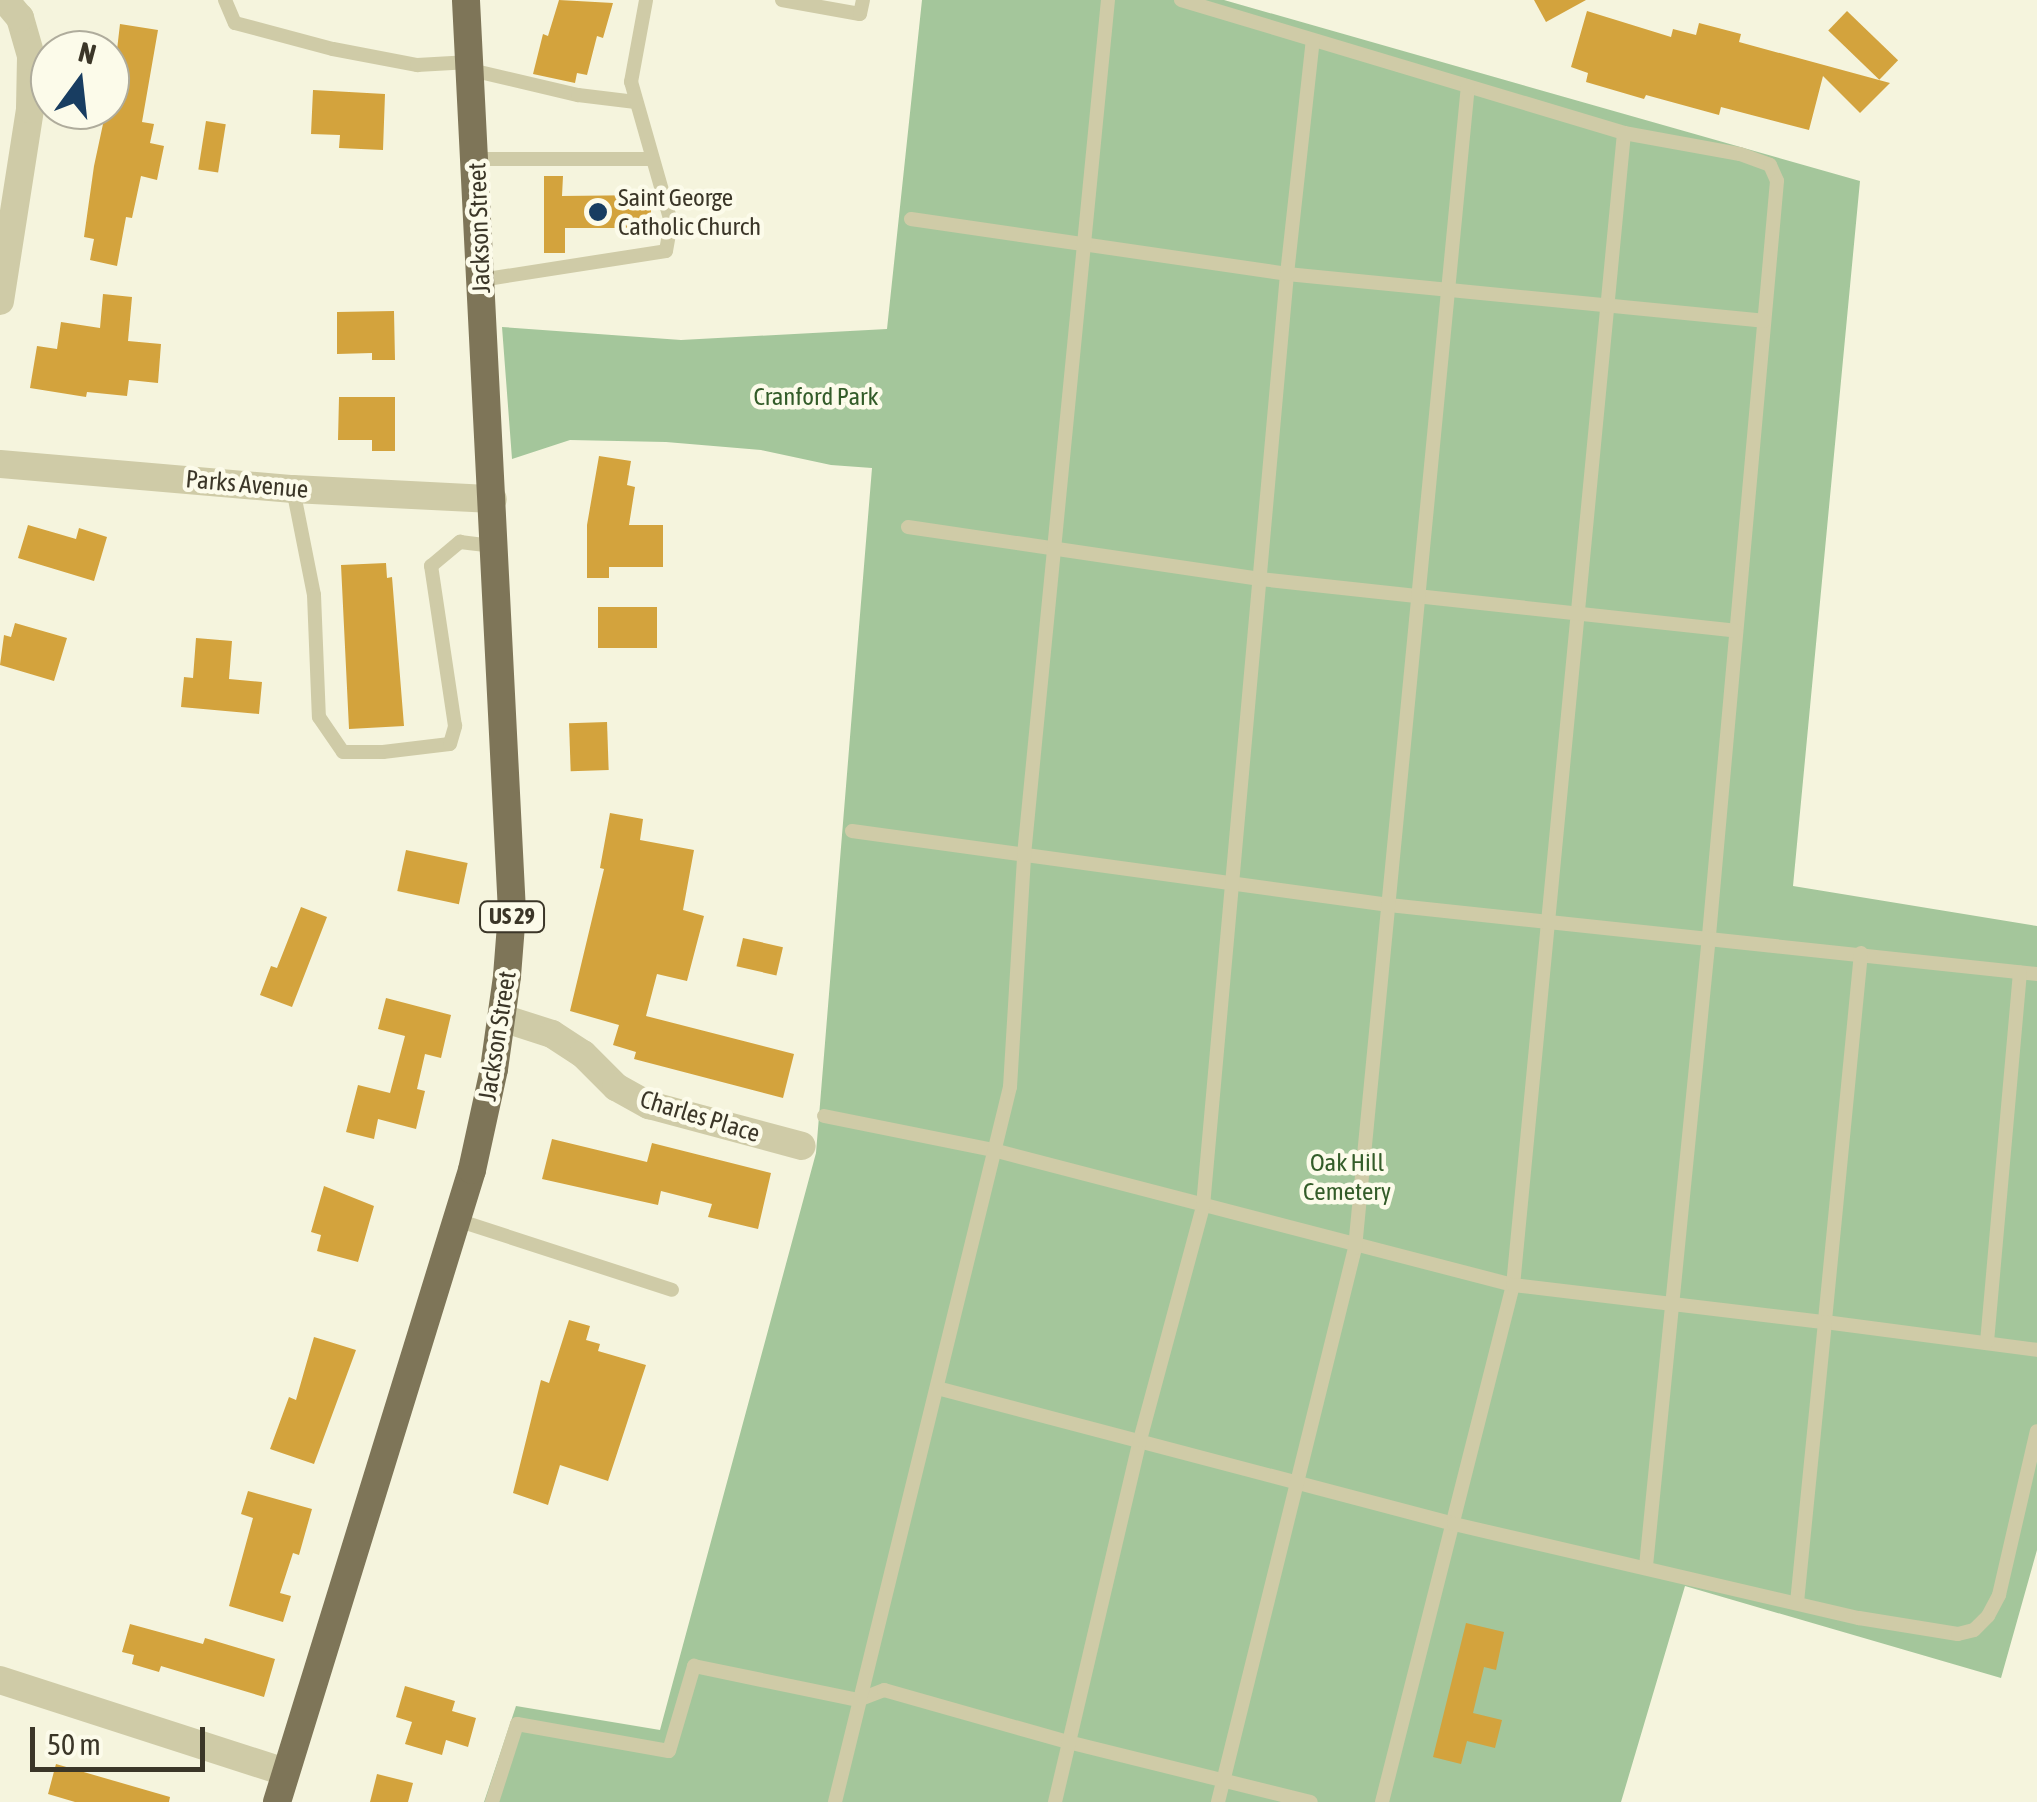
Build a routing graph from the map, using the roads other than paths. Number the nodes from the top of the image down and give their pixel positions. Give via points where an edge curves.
1 (5, 0) edge
2 (225, 0) edge
3 (466, 0) edge
4 (646, 0) edge
5 (782, 0) edge
6 (863, 0) edge
7 (1108, 0) edge
8 (1181, 0) edge
9 (1313, 40) junction
10 (470, 66) junction
11 (1468, 86) junction
12 (636, 102) junction
13 (1624, 133) junction
14 (476, 159) junction
15 (652, 160) junction
16 (912, 219) dead end
17 (1084, 248) junction
18 (1287, 274) junction
19 (481, 280) junction
20 (1450, 291) junction
21 (0, 302) edge
22 (1605, 307) junction
23 (1764, 320) junction
24 (0, 464) edge
25 (293, 489) junction
26 (494, 499) junction
27 (908, 527) dead end
28 (494, 546) junction
29 (1055, 547) junction
30 (1260, 580) junction
31 (1419, 598) junction
32 (1577, 614) junction
33 (1735, 631) junction
34 (852, 831) dead end
35 (1024, 855) junction
36 (1232, 884) junction
37 (1389, 904) junction
38 (1548, 922) junction
39 (1710, 936) junction
40 (1861, 953) junction
41 (2020, 972) junction
42 (2037, 974) edge
43 (502, 1018) junction
44 (824, 1116) dead end
45 (802, 1146) dead end
46 (997, 1152) junction
47 (1203, 1206) junction
48 (457, 1220) junction
49 (1355, 1248) junction
50 (1513, 1285) junction
51 (672, 1290) dead end
52 (1673, 1303) junction
53 (1824, 1322) junction
54 (1987, 1342) junction
55 (2037, 1350) edge
56 (937, 1388) junction
57 (2037, 1431) edge
58 (1140, 1440) junction
59 (1298, 1481) junction
60 (1454, 1524) junction
61 (1646, 1566) junction
62 (1797, 1602) junction
63 (0, 1680) edge
64 (858, 1700) junction
65 (1068, 1742) junction
66 (284, 1772) junction
67 (1224, 1779) junction
68 (277, 1802) edge
69 (492, 1802) edge
70 (835, 1802) edge
71 (1056, 1802) edge
72 (1218, 1802) edge
73 (1312, 1802) edge
74 (1382, 1802) edge

1 - 21 street via 20,18 28,46 30,109
2 - 10 lane via 234,23 417,65
3 - 10 main road, Jackson Street / US 29
4 - 12 lane via 630,82
5 - 6 lane via 860,14
7 - 17 lane
8 - 9 lane
9 - 11 lane
9 - 18 lane
10 - 12 lane via 578,95
10 - 14 main road, Jackson Street / US 29
11 - 13 lane
11 - 20 lane
12 - 15 lane
13 - 22 lane
13 - 23 lane via 1770,165 1777,182
14 - 15 lane
14 - 19 main road, Jackson Street / US 29
15 - 19 lane via 671,222 666,251
16 - 17 lane
17 - 18 lane
17 - 29 lane
18 - 20 lane
18 - 30 lane
19 - 26 main road, Jackson Street / US 29
20 - 22 lane
20 - 31 lane
22 - 23 lane
22 - 32 lane
23 - 33 lane
24 - 25 street, Parks Avenue
25 - 26 street, Parks Avenue
25 - 28 lane via 314,595 319,717 342,752 450,744 455,726 432,566 460,542
26 - 28 main road, Jackson Street / US 29
27 - 29 lane
28 - 43 main road, Jackson Street / US 29 via 512,912
29 - 30 lane
29 - 35 lane
30 - 31 lane
30 - 36 lane
31 - 32 lane
31 - 37 lane
32 - 33 lane
32 - 38 lane
33 - 39 lane
34 - 35 lane
35 - 36 lane
35 - 46 lane via 1010,1088
36 - 37 lane
36 - 47 lane
37 - 38 lane
37 - 49 lane
38 - 39 lane
38 - 50 lane
39 - 40 lane
39 - 52 lane
40 - 41 lane
40 - 53 lane
41 - 42 lane
41 - 54 lane
43 - 45 street, Charles Place via 552,1034 616,1088 650,1104
43 - 48 main road, Jackson Street / US 29
44 - 46 lane
46 - 47 lane
46 - 56 lane
47 - 49 lane
47 - 58 lane
48 - 51 lane
48 - 66 main road, Jackson Street / US 29
49 - 50 lane
49 - 59 lane
50 - 52 lane
50 - 60 lane
52 - 53 lane
52 - 61 lane
53 - 54 lane
53 - 62 lane
54 - 55 lane
56 - 58 lane
56 - 64 lane
57 - 62 lane via 1999,1595 1974,1630 1958,1634
58 - 59 lane
58 - 65 lane
59 - 60 lane
59 - 67 lane
60 - 61 lane
60 - 74 lane
61 - 62 lane
63 - 66 street
64 - 65 lane via 884,1690
64 - 69 lane via 694,1666 669,1751 516,1724
64 - 70 lane
65 - 67 lane
65 - 71 lane
66 - 68 main road, Jackson Street / US 29
67 - 72 lane
67 - 73 lane

